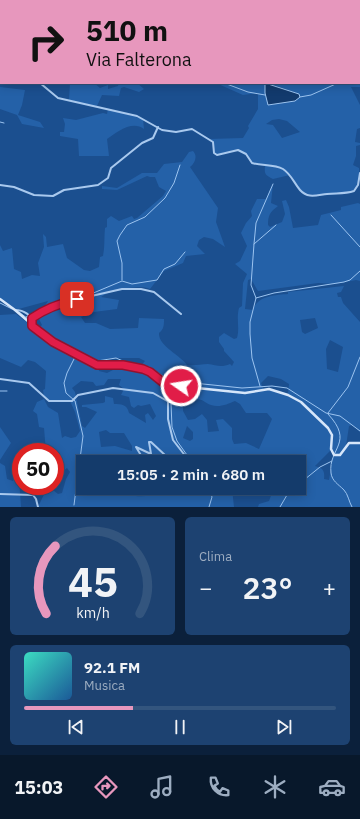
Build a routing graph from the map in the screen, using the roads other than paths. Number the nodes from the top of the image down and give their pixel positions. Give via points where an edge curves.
1 (41, 84) edge
2 (158, 127) junction
3 (360, 173) edge
4 (0, 184) edge
5 (0, 299) edge
6 (15, 310) junction
7 (181, 314) dead end
8 (32, 318) junction
9 (32, 326) junction
10 (0, 378) edge
11 (168, 385) junction
12 (169, 402) junction
13 (360, 443) edge
14 (141, 455) edge
15 (165, 455) edge
16 (185, 455) edge
17 (0, 494) edge
18 (38, 507) edge

1 - 2 street via 58,98 137,116
2 - 3 street via 176,132 192,129 213,142 216,155 238,150 246,154 252,163 282,169 290,175 302,192 312,196 354,191
2 - 4 street via 153,138 142,143 111,168 108,178 98,185 64,190 54,196 34,195
5 - 6 main road
6 - 8 street via 24,312
6 - 9 main road
7 - 8 street via 154,292 122,289 65,302
8 - 9 street
9 - 11 main road via 53,342 97,365 123,365 143,369
10 - 12 street via 29,383 49,401 73,400 78,395 113,388 153,393
11 - 12 street
11 - 13 main road via 245,392 269,389 278,391 301,402 328,428 332,435 334,455 340,455 349,443
12 - 16 street via 168,419 173,440
14 - 15 street via 136,447 151,454 151,442
17 - 18 street via 33,495

